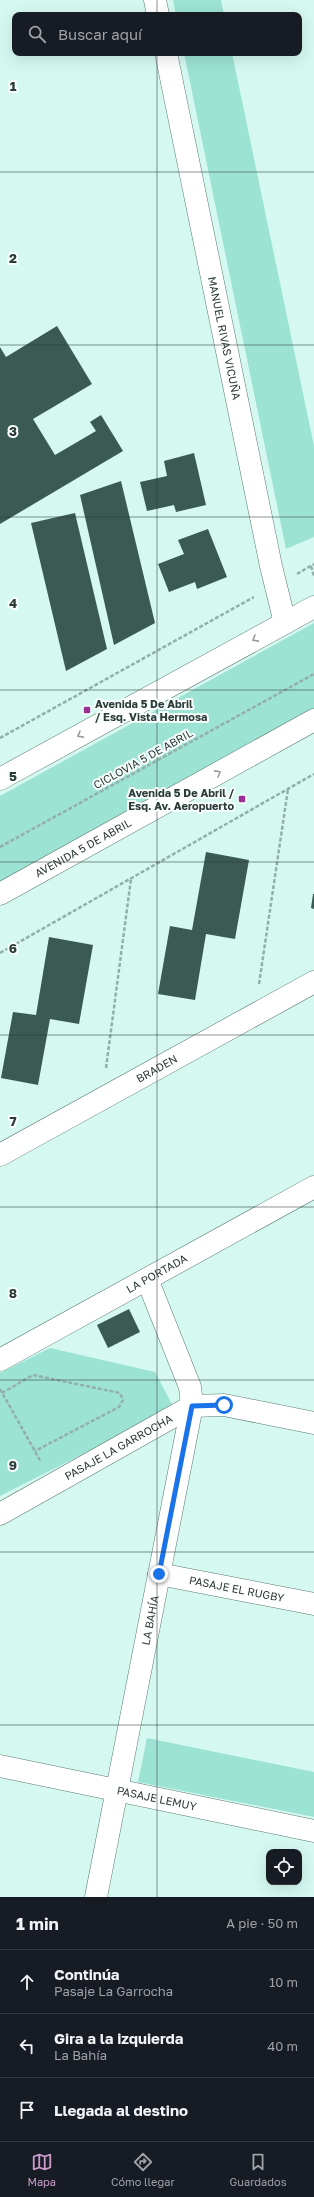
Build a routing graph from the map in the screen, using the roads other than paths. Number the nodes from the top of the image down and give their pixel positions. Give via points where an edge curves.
1 (155, 0) edge
2 (157, 12) edge
3 (167, 56) edge
4 (314, 607) edge
5 (285, 623) junction
6 (314, 720) edge
7 (0, 779) edge
8 (0, 894) edge
9 (314, 982) edge
10 (0, 1155) edge
11 (314, 1187) edge
12 (147, 1279) junction
13 (0, 1360) edge
14 (192, 1406) junction
15 (314, 1423) edge
16 (0, 1514) edge
17 (159, 1574) junction
18 (314, 1604) edge
19 (0, 1766) edge
20 (117, 1790) junction
21 (314, 1831) edge
22 (96, 1897) edge

1 - 2 street
3 - 5 street, MANUEL RIVAS VICUÑA
4 - 5 street
5 -> 7 street
8 -> 6 street, AVENIDA 5 DE ABRIL
9 - 10 street, BRADEN
11 - 12 street, LA PORTADA
12 - 13 street, LA PORTADA
12 - 14 street, LA BAHÍA via 190,1386
14 - 15 street, PASAJE LA GARROCHA via 224,1405
14 - 16 street, PASAJE LA GARROCHA
14 - 17 street, LA BAHÍA
17 - 18 street, PASAJE EL RUGBY
17 - 20 street, LA BAHÍA
19 - 20 street, PASAJE LEMUY
20 - 21 street, PASAJE LEMUY
20 - 22 street, LA BAHÍA

